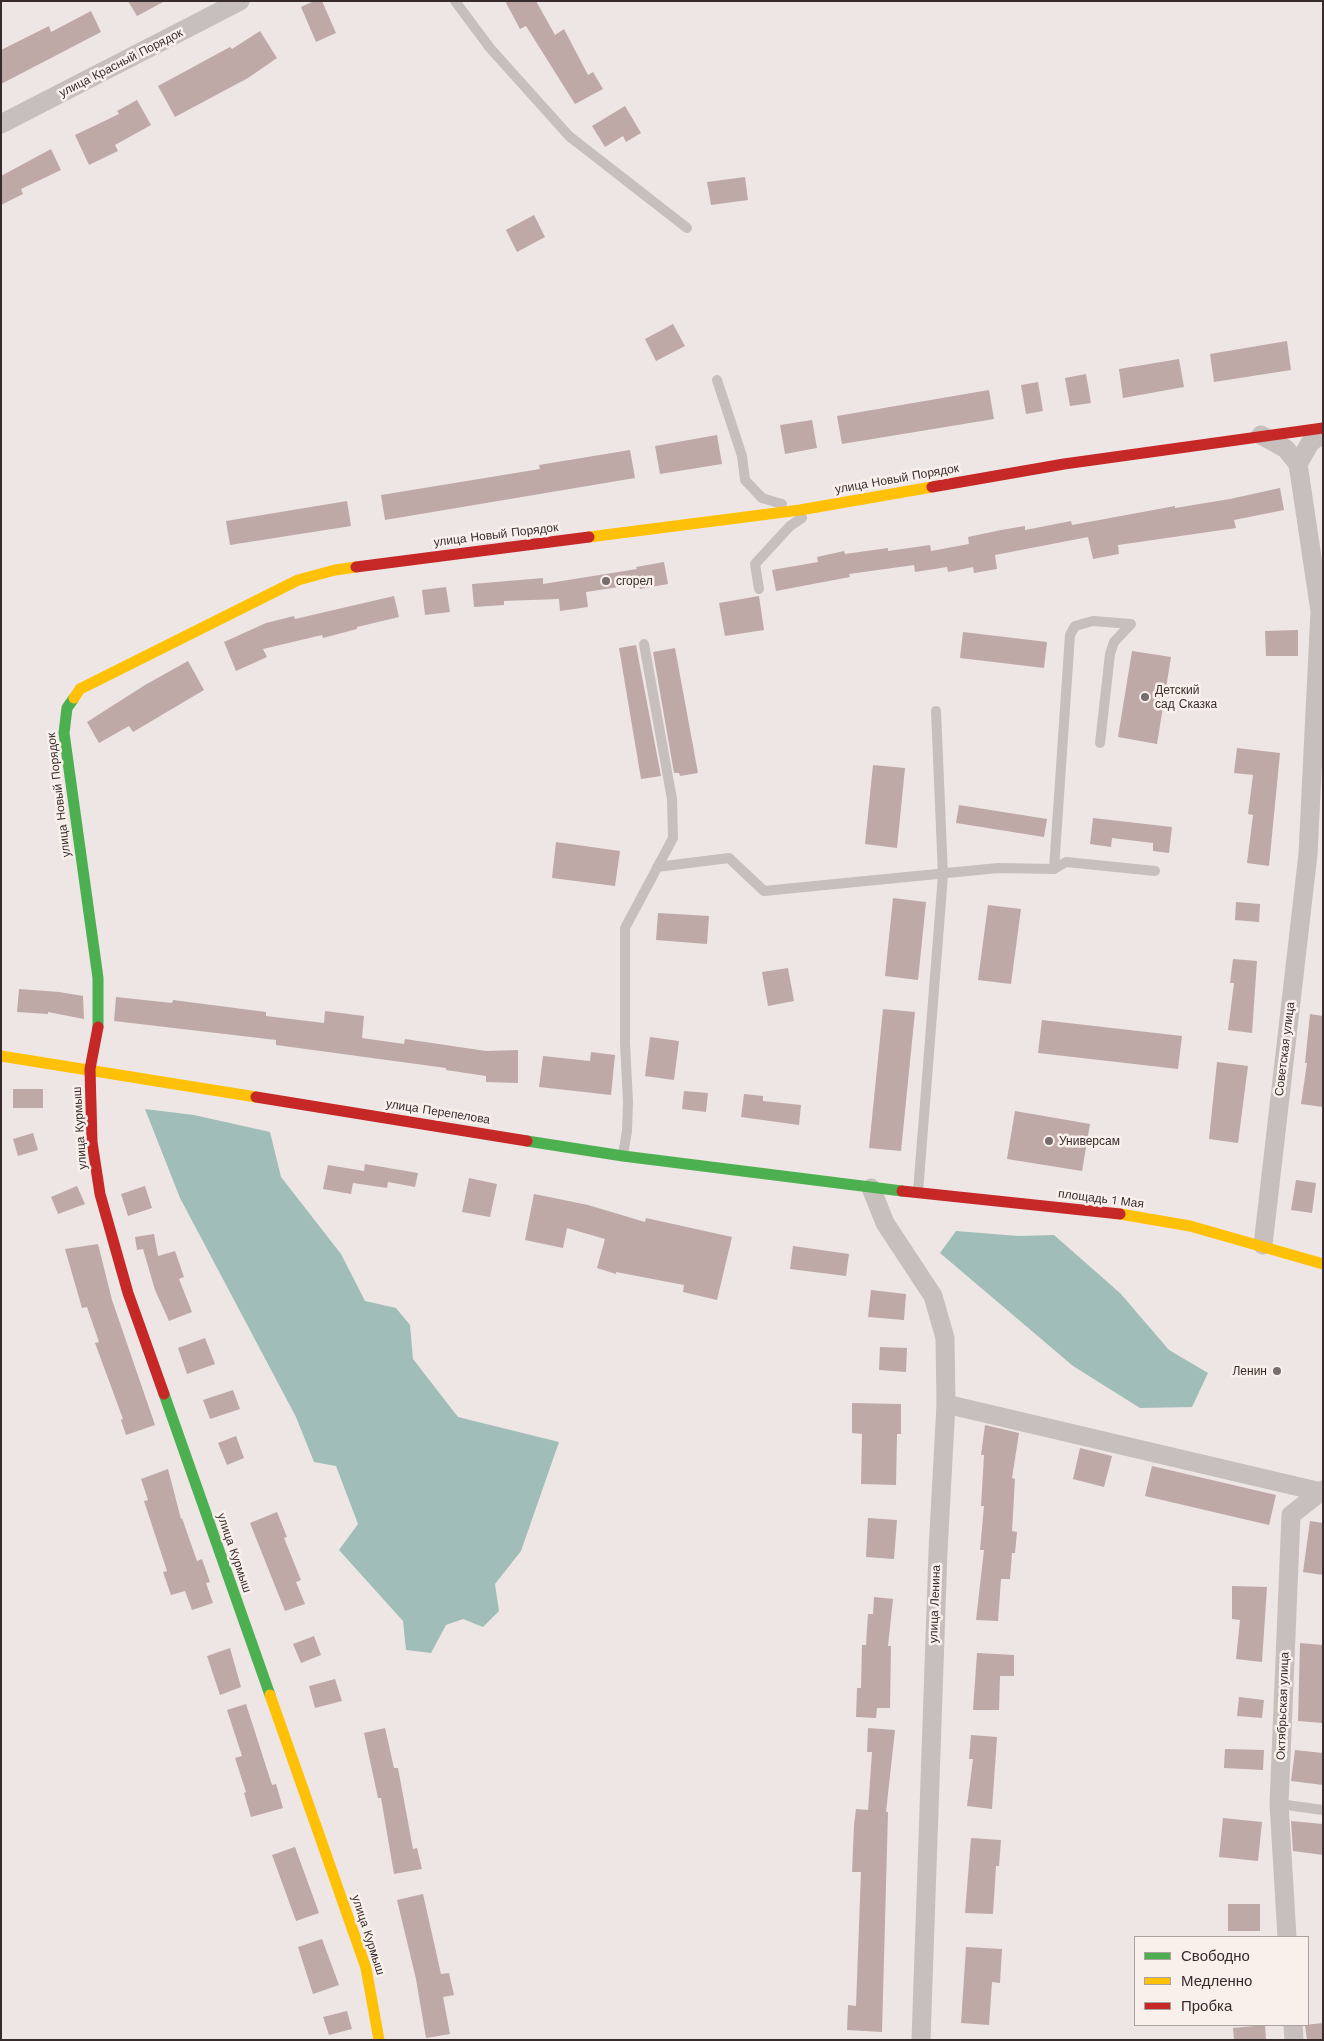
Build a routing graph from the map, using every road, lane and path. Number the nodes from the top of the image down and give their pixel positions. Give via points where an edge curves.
1 (240, 1) edge
2 (455, 1) edge
3 (1, 124) edge
4 (687, 228) dead end
5 (717, 380) dead end
6 (1323, 428) edge
7 (1323, 433) edge
8 (1261, 435) junction
9 (1298, 464) junction
10 (848, 501) junction
11 (800, 510) junction
12 (759, 589) dead end
13 (644, 644) dead end
14 (936, 711) dead end
15 (1100, 743) dead end
16 (1315, 853) edge
17 (657, 867) junction
18 (1054, 869) junction
19 (1155, 871) dead end
20 (943, 875) junction
21 (1, 1056) edge
22 (90, 1069) junction
23 (623, 1156) junction
24 (871, 1188) junction
25 (918, 1193) junction
26 (1263, 1245) junction
27 (1323, 1264) edge
28 (946, 1404) junction
29 (1322, 1491) edge
30 (1279, 1804) junction
31 (1323, 1810) edge
32 (1287, 1936) edge
33 (1292, 2026) edge
34 (379, 2040) edge
35 (921, 2040) edge
36 (1294, 2040) edge

1 - 3 street, улица Красный Порядок
2 - 4 lane via 490,48 569,136
5 - 11 lane via 742,456 745,480 762,498
6 - 8 street, улица Новый Порядок
7 - 9 street via 1310,443
8 - 9 street via 1286,449
8 - 10 street, улица Новый Порядок
9 - 16 street, Советская улица via 1320,611
10 - 11 street, улица Новый Порядок
10 - 12 lane via 812,512 790,526 755,564
11 - 22 street, улица Новый Порядок via 336,570 298,580 80,690 68,708 64,733 98,978 99,1022
13 - 17 lane via 672,800 673,838
14 - 20 lane
15 - 18 lane via 1110,654 1114,642 1131,624 1093,621 1076,626 1070,635
16 - 26 street, Советская улица
17 - 20 lane via 730,858 764,891
17 - 23 lane via 625,928 624,1043 628,1102
18 - 19 lane via 1066,862
18 - 20 lane via 998,868
20 - 25 lane
21 - 22 street, улица Перепелова
22 - 23 street, улица Перепелова
22 - 34 street, улица Курмыш via 92,1142 100,1194 128,1293 366,1968
23 - 24 street, улица Перепелова
24 - 25 street, площадь 1 Мая
24 - 28 street, улица Ленина via 885,1223 934,1296 945,1338
25 - 26 street, площадь 1 Мая via 1134,1216 1190,1226
26 - 27 street, площадь 1 Мая
28 - 29 street
28 - 35 street, улица Ленина via 935,1611
29 - 30 street, Октябрьская улица via 1291,1515
30 - 31 lane
30 - 32 street, Октябрьская улица
33 - 36 street

